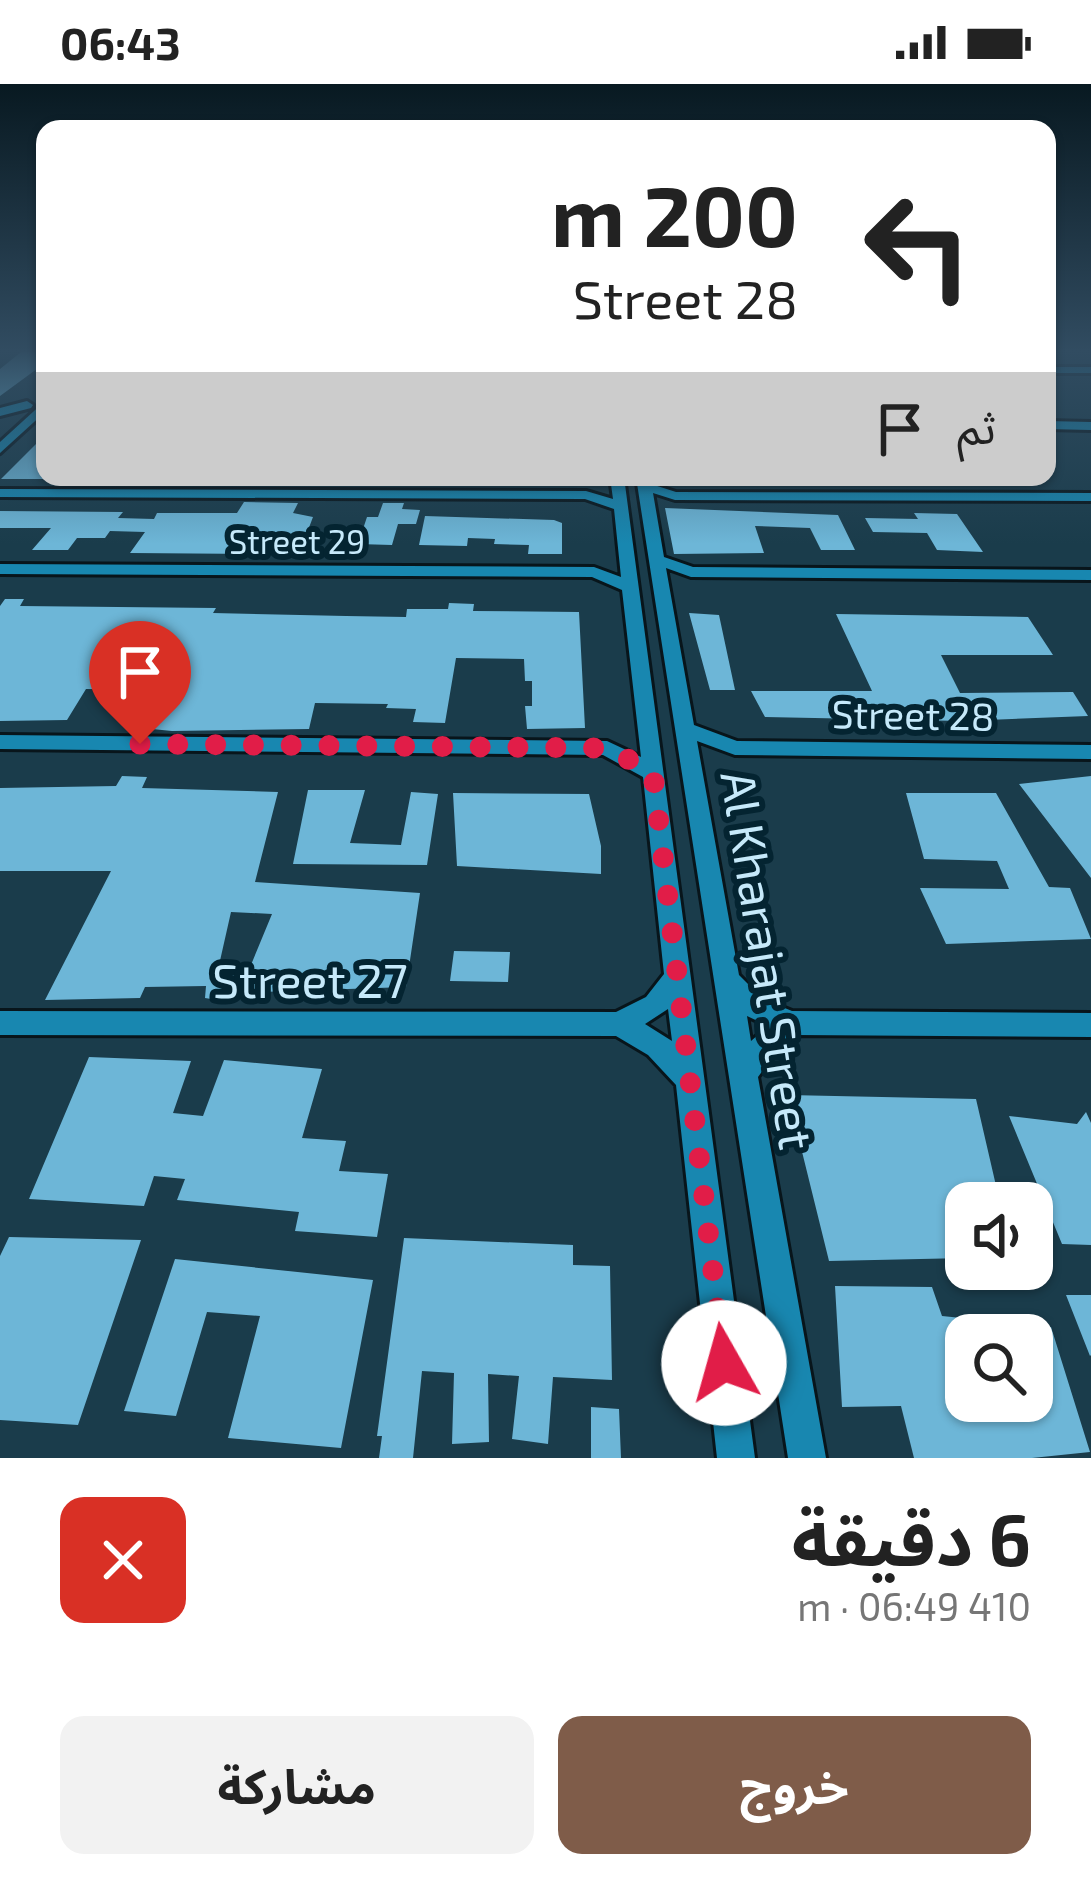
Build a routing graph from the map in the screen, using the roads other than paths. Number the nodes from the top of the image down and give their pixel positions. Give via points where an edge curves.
1 (33, 416) edge
2 (33, 416) edge
3 (1056, 425) edge
4 (1091, 426) edge
5 (5, 429) edge
6 (0, 449) edge
7 (632, 489) edge
8 (0, 493) edge
9 (1091, 497) edge
10 (627, 556) junction
11 (656, 559) junction
12 (0, 569) edge
13 (594, 572) junction
14 (691, 572) junction
15 (1091, 574) edge
16 (630, 587) junction
17 (661, 587) junction
18 (646, 719) junction
19 (686, 729) junction
20 (0, 742) edge
21 (608, 748) junction
22 (735, 748) junction
23 (1091, 752) edge
24 (653, 773) junction
25 (692, 775) junction
26 (678, 976) junction
27 (728, 980) junction
28 (0, 1023) edge
29 (791, 1023) junction
30 (619, 1024) junction
31 (1091, 1025) edge
32 (742, 1075) junction
33 (690, 1079) junction
34 (736, 1458) edge
35 (807, 1458) edge

1 - 5 street
2 - 5 street
3 - 4 street
5 - 6 street
7 - 8 street
7 - 9 street via 675,496
7 - 10 street, Al Kharajat Street
7 - 11 street, Al Kharajat Street
10 - 13 street, Street 29
10 - 16 street, Al Kharajat Street
11 - 14 street
11 - 17 street, Al Kharajat Street
12 - 13 street, Street 29
13 - 16 street, Street 29
14 - 15 street
14 - 17 street
16 - 18 street, Al Kharajat Street
17 - 19 street, Al Kharajat Street
18 - 21 street
18 - 24 street, Al Kharajat Street
19 - 22 street, Street 28
19 - 25 street, Al Kharajat Street
20 - 21 street
21 - 24 street
22 - 23 street, Street 28
22 - 25 street
24 - 26 street, Al Kharajat Street
25 - 27 street, Al Kharajat Street
26 - 30 street via 655,1005
26 - 33 street, Al Kharajat Street
27 - 29 street via 754,1006
27 - 32 street, Al Kharajat Street
28 - 30 street, Street 27
29 - 31 street
29 - 32 street
30 - 33 street via 658,1046
32 - 35 street, Al Kharajat Street
33 - 34 street, Al Kharajat Street

